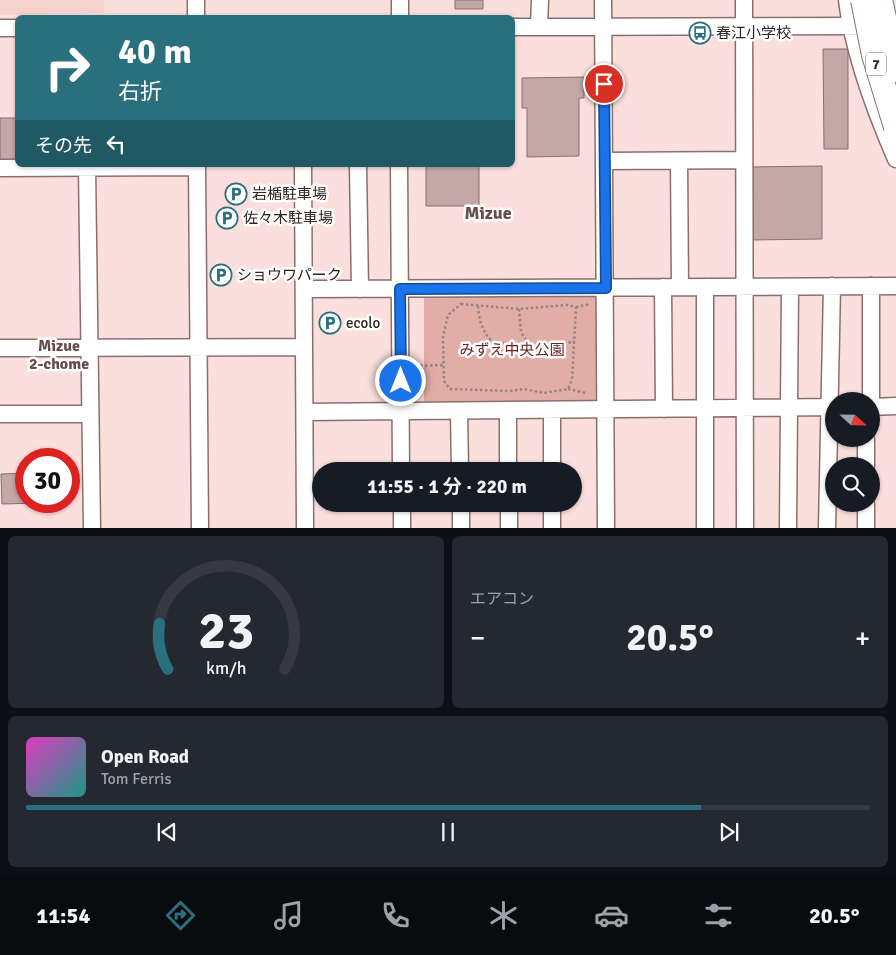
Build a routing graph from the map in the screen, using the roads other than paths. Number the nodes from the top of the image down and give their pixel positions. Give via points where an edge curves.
1 (196, 0) edge
2 (400, 0) edge
3 (540, 0) edge
4 (603, 0) edge
5 (744, 0) edge
6 (847, 0) edge
7 (862, 0) edge
8 (880, 0) edge
9 (892, 0) edge
10 (196, 15) edge
11 (400, 15) edge
12 (744, 26) junction
13 (851, 26) junction
14 (515, 27) edge
15 (539, 27) junction
16 (604, 27) junction
17 (896, 27) edge
18 (0, 28) edge
19 (15, 28) edge
20 (896, 70) edge
21 (896, 127) edge
22 (896, 159) edge
23 (744, 160) junction
24 (605, 161) junction
25 (679, 161) junction
26 (22, 167) edge
27 (65, 167) edge
28 (142, 167) edge
29 (197, 167) edge
30 (303, 167) edge
31 (358, 167) edge
32 (399, 167) edge
33 (0, 168) edge
34 (87, 168) junction
35 (790, 286) junction
36 (832, 286) junction
37 (871, 286) junction
38 (896, 286) edge
39 (671, 287) junction
40 (705, 287) junction
41 (744, 287) junction
42 (606, 288) junction
43 (304, 289) junction
44 (360, 289) junction
45 (400, 289) junction
46 (304, 347) junction
47 (0, 348) edge
48 (90, 348) junction
49 (199, 348) junction
50 (832, 392) edge
51 (871, 392) edge
52 (880, 406) edge
53 (896, 406) edge
54 (790, 407) junction
55 (825, 407) edge
56 (705, 408) junction
57 (745, 408) junction
58 (606, 409) junction
59 (664, 409) junction
60 (508, 410) junction
61 (552, 410) junction
62 (401, 411) junction
63 (459, 411) junction
64 (305, 412) junction
65 (0, 414) edge
66 (90, 414) junction
67 (831, 448) edge
68 (402, 462) edge
69 (460, 462) edge
70 (508, 462) edge
71 (552, 462) edge
72 (402, 512) edge
73 (461, 512) edge
74 (508, 512) edge
75 (552, 512) edge
76 (866, 512) edge
77 (92, 528) edge
78 (200, 528) edge
79 (306, 528) edge
80 (402, 528) edge
81 (461, 528) edge
82 (509, 528) edge
83 (552, 528) edge
84 (606, 528) edge
85 (705, 528) edge
86 (745, 528) edge
87 (788, 528) edge
88 (828, 528) edge
89 (866, 528) edge

1 - 10 street
2 - 11 street
3 - 15 street
4 - 16 street
5 - 12 street
6 - 13 street
7 - 21 highway, 7, bridge via 874,55
8 - 20 highway, 7, bridge
9 - 17 street
12 - 13 street
12 - 16 street
12 - 23 street
13 - 17 street
13 - 22 street
14 - 15 street
15 - 16 street
16 - 24 street
18 - 19 street
23 - 25 street
23 - 41 street
24 - 25 street
24 - 42 street
25 - 39 street
26 - 33 street
27 - 34 street
28 - 34 street
29 - 49 street
30 - 43 street
31 - 44 street
32 - 45 street
34 - 48 street
35 - 36 street
35 - 41 street
35 - 54 street
36 - 37 street
36 - 50 street
37 - 38 street
37 - 51 street
39 - 40 street
39 - 42 street
39 - 59 street
40 - 41 street
40 - 56 street
41 - 57 street
42 - 45 street
42 - 58 street
43 - 44 street
43 - 46 street
44 - 45 street
45 - 62 street
46 - 49 street
46 - 64 street
47 - 48 street
48 - 49 street
48 - 66 street
49 - 78 street
52 - 53 street
54 - 55 street
54 - 57 street
54 - 87 street
56 - 57 street
56 - 59 street
56 - 85 street
57 - 86 street
58 - 59 street
58 - 61 street
58 - 84 street
60 - 61 street
60 - 63 street
60 - 70 street
61 - 71 street
62 - 63 street
62 - 64 street
62 - 68 street
63 - 69 street
64 - 79 street
65 - 66 street
66 - 77 street
67 - 88 street
72 - 80 street
73 - 81 street
74 - 82 street
75 - 83 street
76 - 89 street

